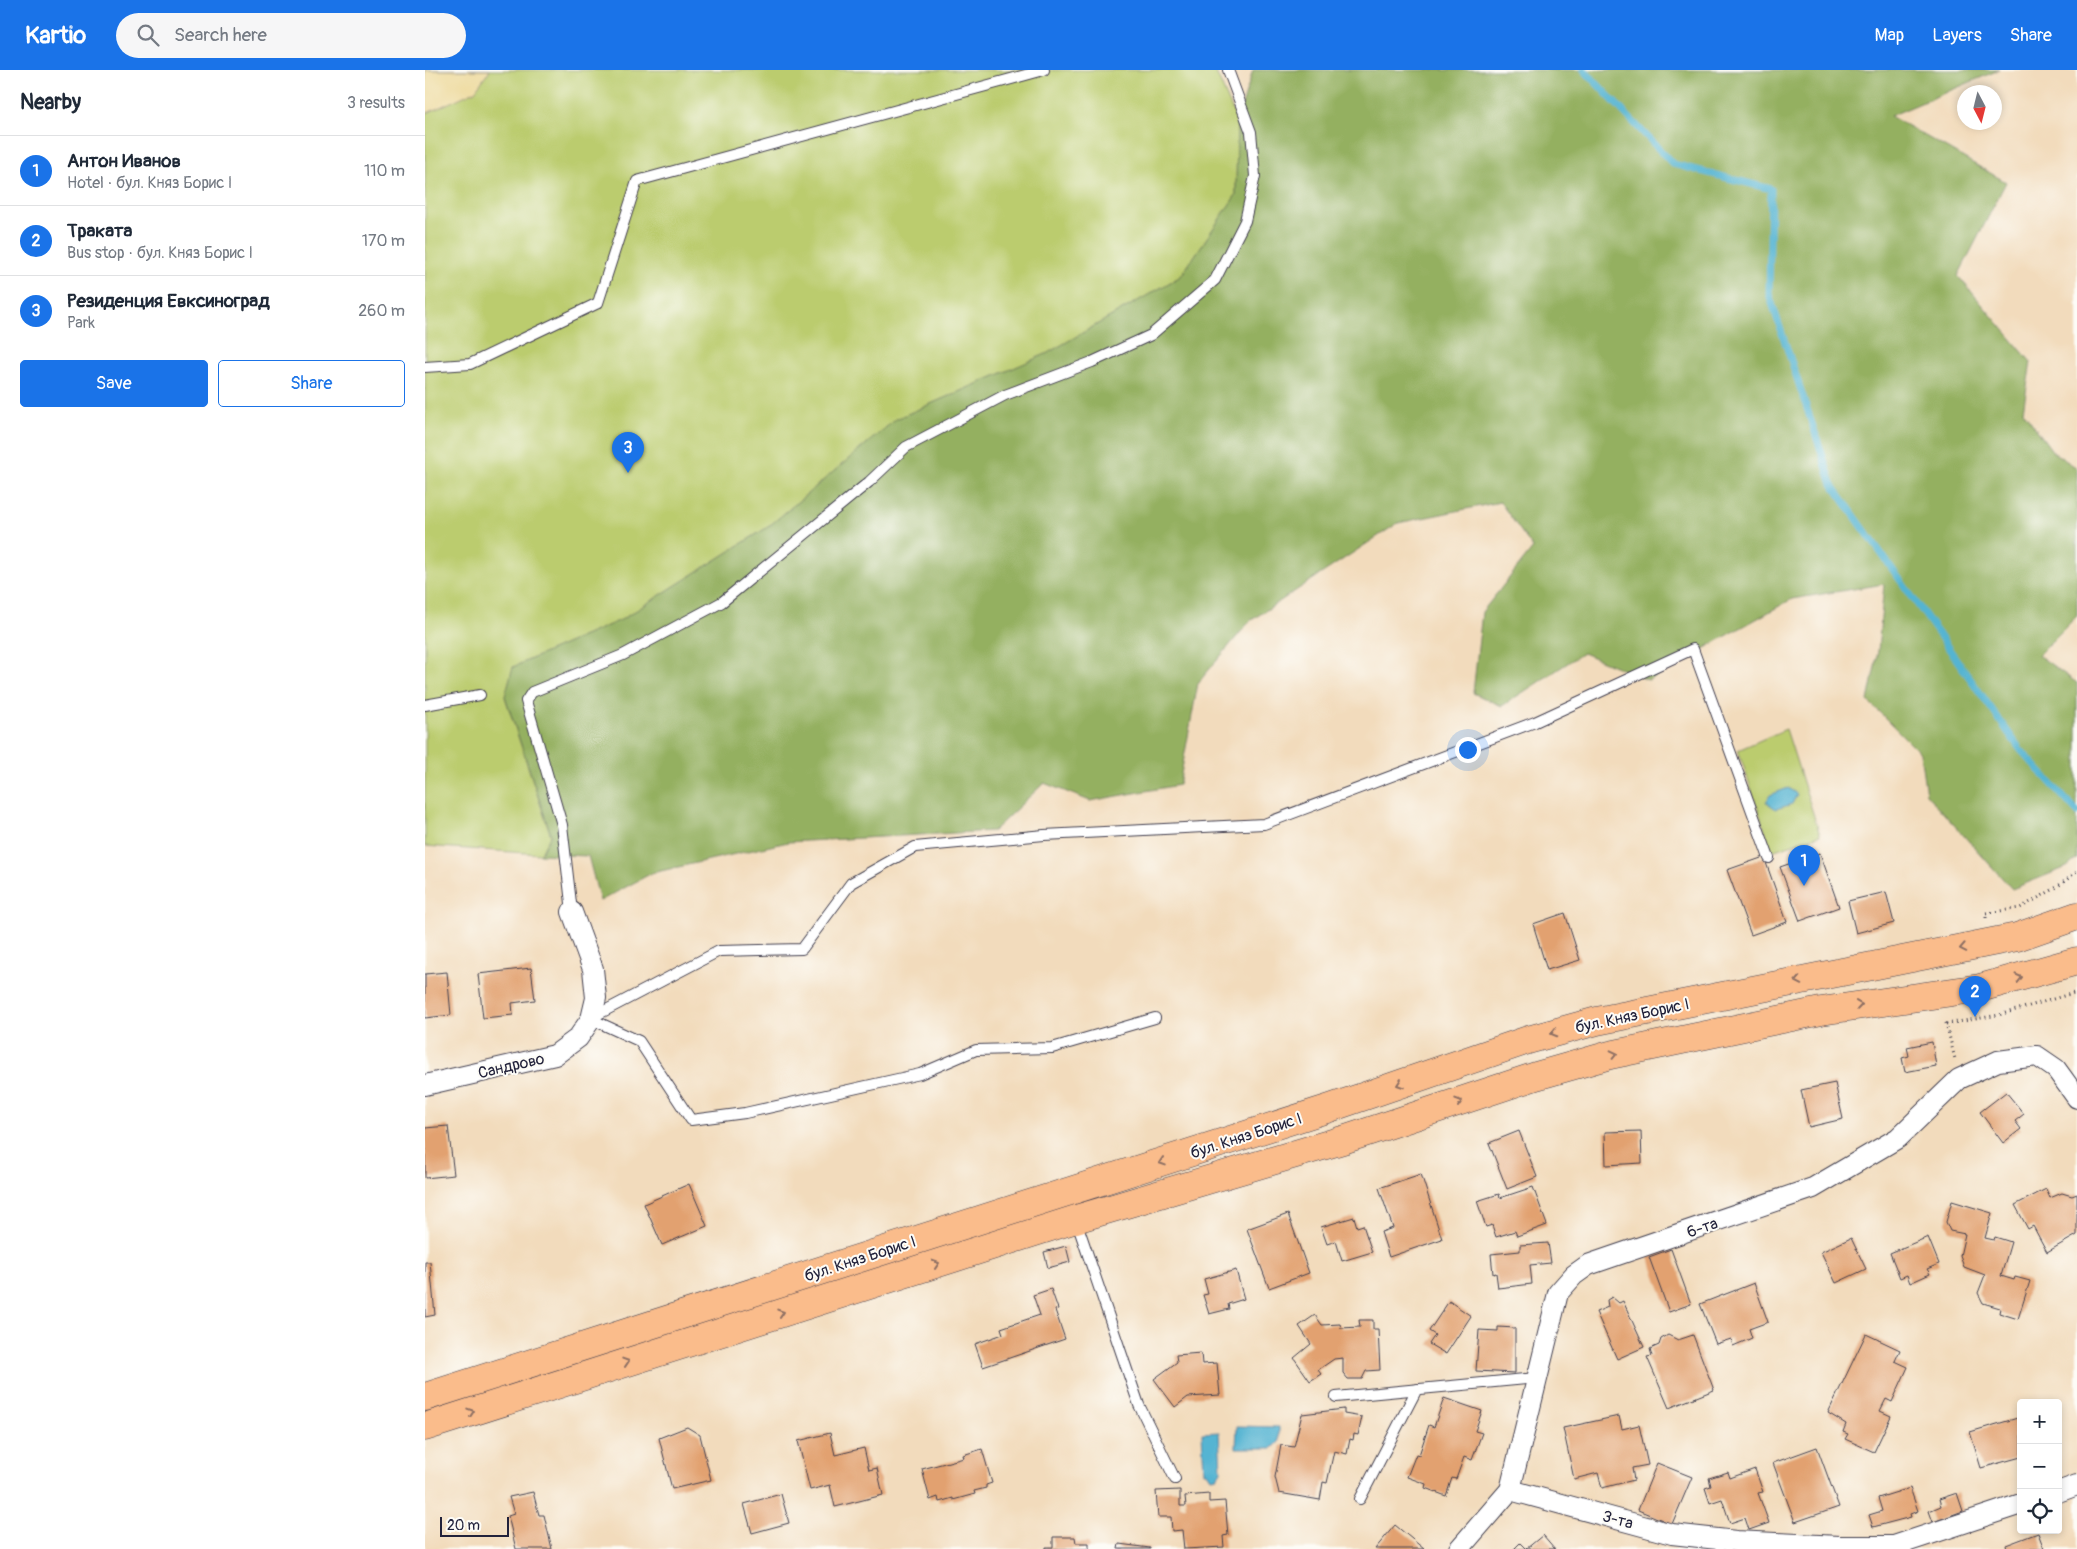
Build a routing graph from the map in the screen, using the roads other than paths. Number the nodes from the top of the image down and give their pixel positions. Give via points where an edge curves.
1 (1044, 70) edge
2 (1228, 70) edge
3 (425, 367) edge
4 (480, 695) dead end
5 (425, 705) edge
6 (1769, 858) dead end
7 (572, 912) joint
8 (2077, 916) edge
9 (2077, 961) edge
10 (1155, 1018) dead end
11 (591, 1019) junction
12 (425, 1085) edge
13 (2077, 1098) edge
14 (1076, 1219) junction
15 (1536, 1378) junction
16 (1417, 1389) junction
17 (426, 1397) edge
18 (1336, 1397) dead end
19 (425, 1427) edge
20 (1175, 1479) dead end
21 (2077, 1486) edge
22 (1510, 1490) junction
23 (2062, 1491) edge
24 (1360, 1499) dead end
25 (2017, 1505) edge
26 (1675, 1542) edge
27 (1459, 1549) edge

1 - 3 lane via 637,181 599,302 470,364
2 - 7 lane via 1251,132 1255,176 1245,221 1215,280 1151,335 1092,362 1005,395 905,447 869,482 722,602 623,655 532,692 526,701 562,825
4 - 5 lane
6 - 11 lane via 1693,648 1535,722 1264,824 1044,835 915,847 851,883 802,949 719,952
7 - 11 street, Сандрово via 593,969 595,998
8 -> 17 highway, бул. Княз Борис I via 2017,938 1597,1021 1528,1040 1330,1108
14 -> 9 highway, бул. Княз Борис I via 1346,1140 1536,1076 1610,1055 1821,1011 1980,988
10 - 11 lane via 1052,1048 976,1050 920,1074 745,1114 691,1120 639,1041
11 - 12 street, Сандрово via 578,1038 555,1055
13 - 15 street, 6-та via 2056,1069 2037,1056 1999,1061 1959,1079 1898,1138 1813,1188 1588,1265 1558,1292
19 -> 14 highway, бул. Княз Борис I
14 - 20 lane via 1139,1405
15 - 16 lane
15 - 22 street, 6-та
16 - 18 lane
16 - 24 lane
21 - 23 street
22 - 26 street, 3-та
22 - 27 street, 6-та
25 - 26 street, 3-та via 1894,1546

